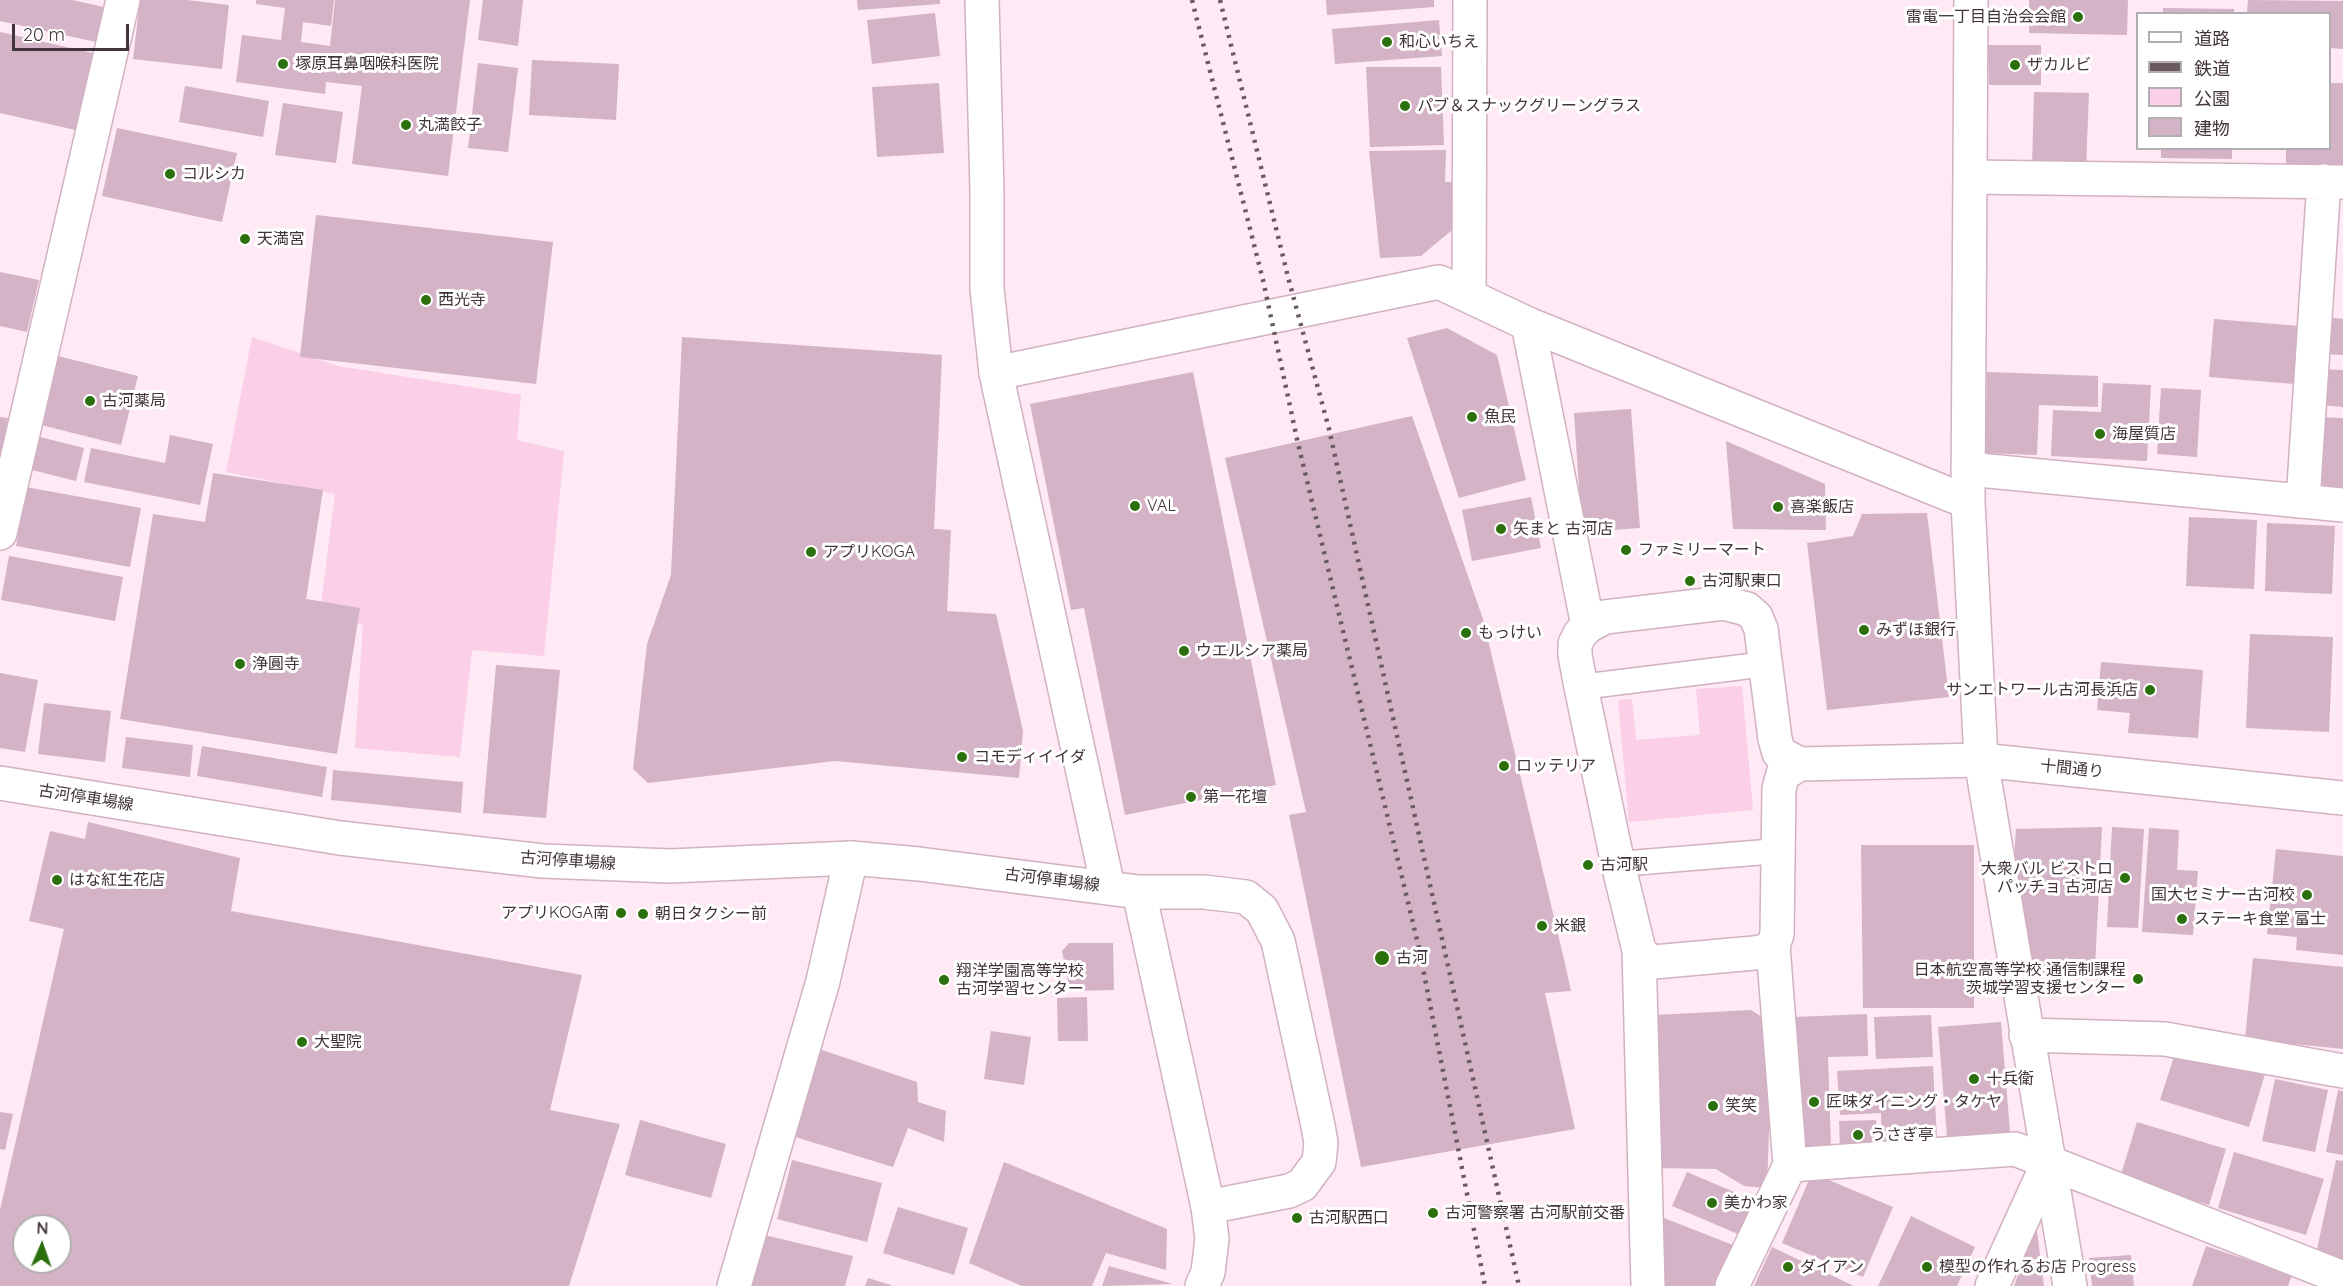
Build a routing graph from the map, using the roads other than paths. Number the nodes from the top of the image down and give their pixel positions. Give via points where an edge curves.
1 (123, 0) edge
2 (982, 0) edge
3 (1470, 0) edge
4 (1971, 0) edge
5 (1970, 177) junction
6 (2334, 182) edge
7 (1468, 296) junction
8 (1528, 324) junction
9 (996, 373) junction
10 (1968, 469) junction
11 (2303, 501) junction
12 (1968, 502) junction
13 (2343, 505) edge
14 (0, 533) edge
15 (1588, 626) junction
16 (1766, 664) junction
17 (1581, 687) junction
18 (1981, 760) junction
19 (1800, 765) junction
20 (0, 783) edge
21 (2343, 798) edge
22 (1778, 852) junction
23 (851, 858) junction
24 (1618, 864) junction
25 (1124, 890) junction
26 (1773, 946) junction
27 (1639, 950) junction
28 (2026, 1035) junction
29 (2343, 1071) edge
30 (2049, 1161) junction
31 (1790, 1165) junction
32 (1208, 1207) junction
33 (2343, 1278) edge
34 (734, 1286) edge
35 (1203, 1286) edge
36 (1648, 1286) edge
37 (1732, 1286) edge
38 (1992, 1286) edge
39 (2070, 1286) edge

1 - 14 street
2 - 9 street via 987,289
3 - 7 street
4 - 5 street
5 - 6 street
5 - 10 street
6 - 11 street
7 - 8 street
7 - 9 street via 1439,282
8 - 12 street
8 - 15 street
9 - 25 street
10 - 11 street
10 - 12 street
11 - 13 street
12 - 18 street
15 - 16 street via 1605,617 1738,604 1756,617
15 - 17 street via 1575,644
16 - 17 lane
16 - 19 street via 1774,739 1779,753
17 - 24 street
18 - 19 street, 十間通り
18 - 21 street, 十間通り
18 - 28 street
19 - 22 street via 1783,774 1779,789
20 - 23 street, 古河停車場線 via 340,838 543,861 670,866
22 - 24 lane
22 - 26 street via 1777,934
23 - 25 street, 古河停車場線
23 - 34 street via 823,981
24 - 27 street
25 - 32 street
25 - 32 street, 古河停車場線 via 1246,897 1262,910 1278,941 1319,1135 1319,1162 1302,1185 1289,1191
26 - 27 street via 1754,953 1654,962
26 - 31 street
27 - 36 street
28 - 29 street via 2164,1039
28 - 30 street
30 - 31 street via 2015,1149
30 - 33 street
30 - 38 street
30 - 39 street
31 - 37 street
32 - 35 street via 1212,1239

